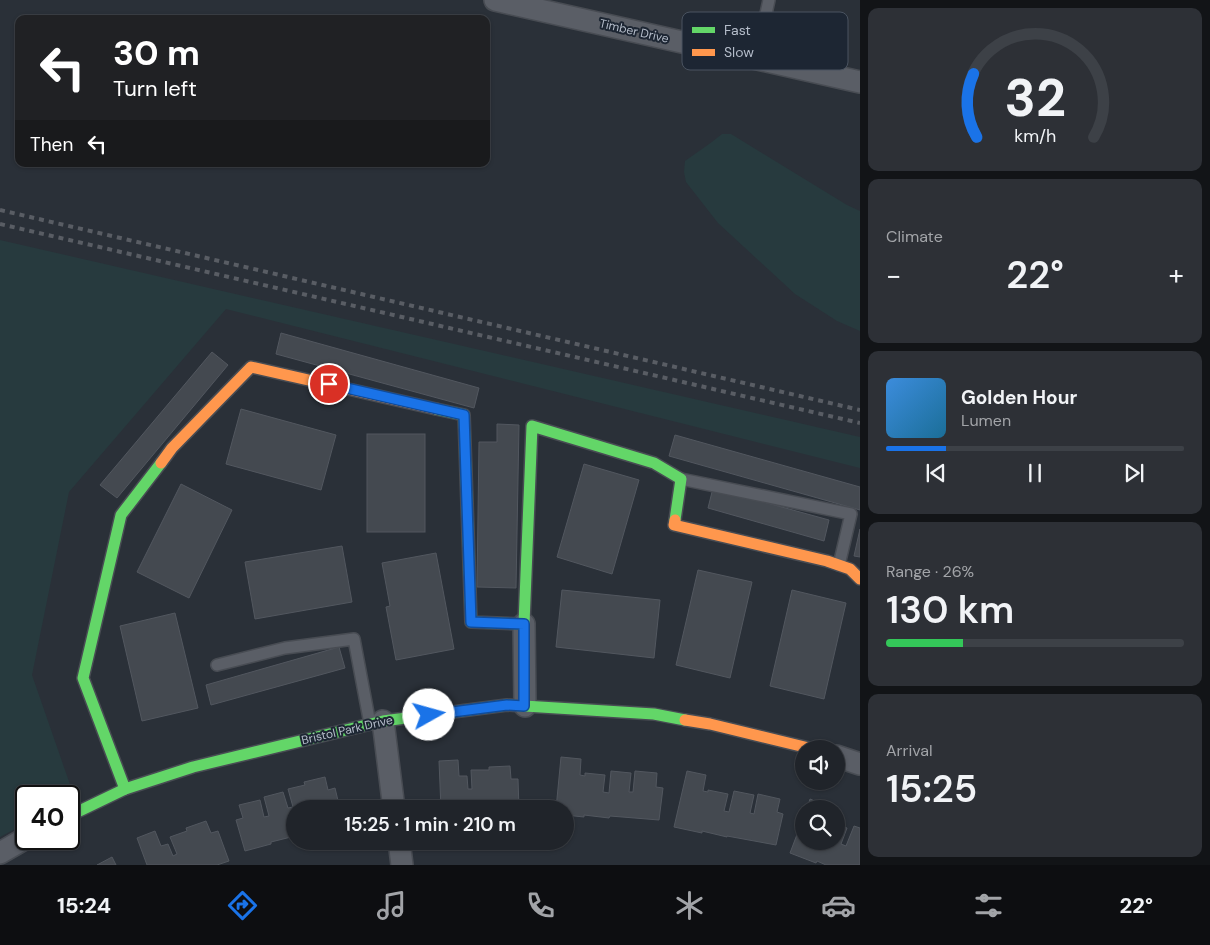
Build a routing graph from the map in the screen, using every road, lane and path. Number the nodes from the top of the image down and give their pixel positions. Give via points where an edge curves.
1 (495, 0) edge
2 (517, 2) edge
3 (682, 41) edge
4 (806, 70) edge
5 (860, 82) edge
6 (681, 479) junction
7 (839, 565) junction
8 (860, 578) edge
9 (524, 624) junction
10 (217, 665) dead end
11 (524, 706) junction
12 (377, 722) junction
13 (795, 745) edge
14 (845, 759) edge
15 (860, 764) edge
16 (125, 789) junction
17 (392, 800) edge
18 (80, 811) edge
19 (15, 844) edge
20 (400, 850) edge
21 (0, 853) edge
22 (402, 865) edge

1 - 2 street, Timber Drive
2 - 3 street, Timber Drive
4 - 5 street, Timber Drive
6 - 7 street via 674,525
6 - 7 lane via 851,514
6 - 9 street via 654,463 532,426
7 - 8 street
9 - 11 street
9 - 16 street via 471,622 464,415 252,367 172,448 121,515 82,678
10 - 12 lane via 285,648 354,639
11 - 12 street, Bristol Park Drive via 507,705
11 - 13 street, Bristol Park Drive via 654,714
12 - 16 street, Bristol Park Drive via 193,767
12 - 17 street
14 - 15 street
16 - 18 street, Bristol Park Drive
19 - 21 street
20 - 22 street

